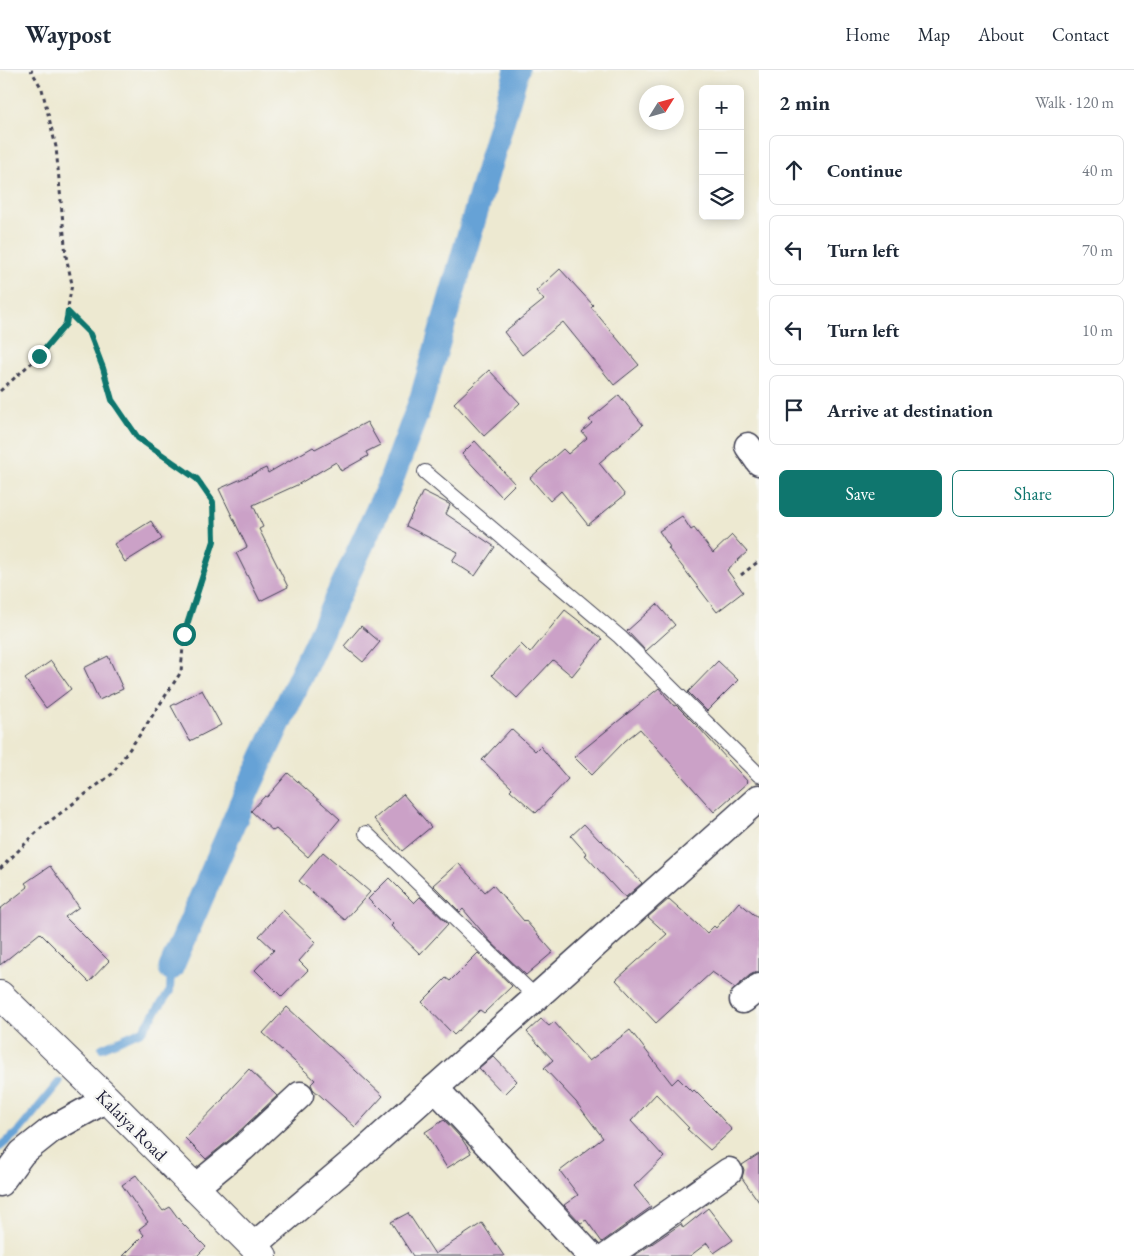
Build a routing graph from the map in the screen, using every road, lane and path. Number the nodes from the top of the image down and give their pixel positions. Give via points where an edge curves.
1 (30, 70) edge
2 (68, 312) junction
3 (0, 391) edge
4 (425, 472) dead end
5 (759, 561) edge
6 (741, 575) dead end
7 (759, 775) edge
8 (759, 798) edge
9 (366, 834) dead end
10 (0, 870) edge
11 (0, 995) edge
12 (536, 997) junction
13 (435, 1088) junction
14 (300, 1095) dead end
15 (107, 1099) junction
16 (729, 1171) dead end
17 (0, 1183) edge
18 (194, 1188) junction
19 (258, 1251) edge
20 (591, 1256) edge
21 (608, 1256) edge

1 - 2 path via 42,89 56,147 66,256 72,284
2 - 3 path via 66,324 39,356
2 - 10 path via 90,334 112,400 138,438 197,479 213,502 214,541 184,634 181,672 112,774 41,828
4 - 7 lane via 620,637
5 - 6 path
8 - 12 street
9 - 12 lane
11 - 15 main road, Kalaiya Road
12 - 13 street
13 - 19 street
13 - 20 street
14 - 18 street
15 - 17 street via 50,1130 22,1153
15 - 18 main road, Kalaiya Road
16 - 21 street
18 - 19 main road, Kalaiya Road

